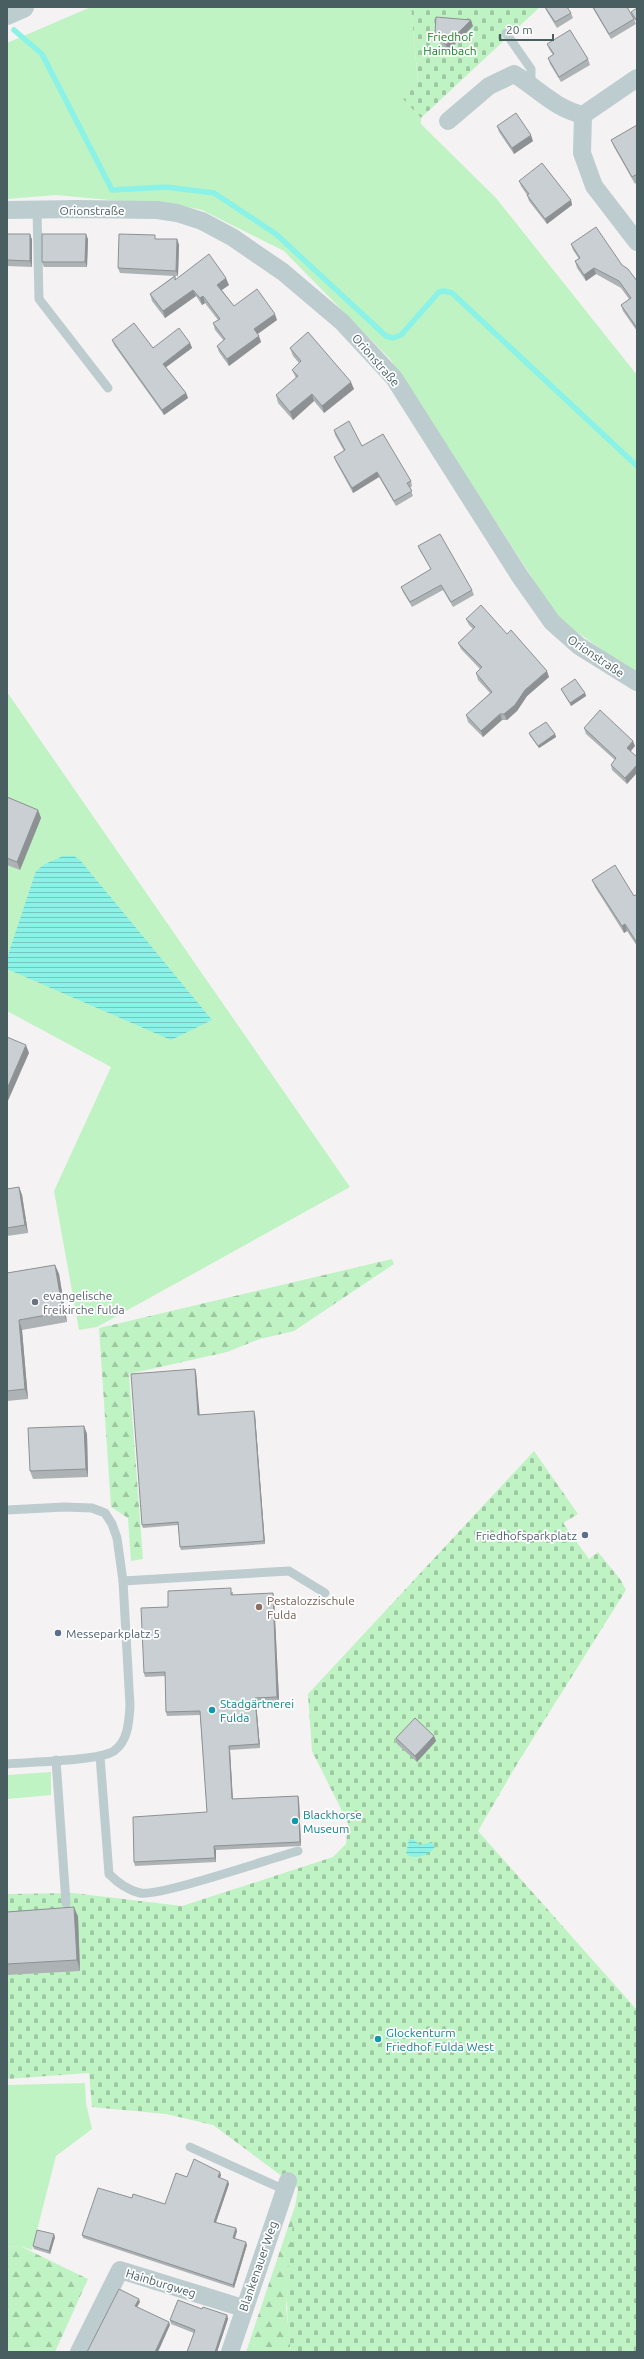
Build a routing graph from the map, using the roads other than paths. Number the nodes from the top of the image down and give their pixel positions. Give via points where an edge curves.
1 (23, 7) edge
2 (7, 14) edge
3 (506, 33) dead end
4 (637, 78) edge
5 (532, 84) junction
6 (583, 115) junction
7 (448, 121) dead end
8 (7, 210) edge
9 (37, 210) junction
10 (637, 242) edge
11 (108, 388) dead end
12 (637, 682) edge
13 (7, 1510) edge
14 (123, 1581) junction
15 (325, 1593) dead end
16 (100, 1756) junction
17 (56, 1760) junction
18 (7, 1764) edge
19 (298, 1851) dead end
20 (66, 1903) dead end
21 (190, 2147) dead end
22 (287, 2186) joint
23 (243, 2308) junction
24 (79, 2352) edge
25 (230, 2352) edge

1 - 2 street
3 - 5 lane via 531,69
4 - 6 street
5 - 6 street via 566,111
5 - 7 street via 514,74 489,86
6 - 10 street via 582,153 594,186
8 - 9 street, Orionstraße
9 - 11 lane via 39,299
9 - 12 street, Orionstraße via 157,210 177,213 202,221 232,237 283,272 342,322 394,378 552,622 579,646
13 - 14 lane via 64,1507 106,1513 117,1538
14 - 15 lane via 289,1571
14 - 16 lane via 129,1723 125,1738 114,1751
16 - 17 lane
16 - 19 lane via 109,1874 120,1885 142,1893 167,1889
17 - 18 lane
17 - 20 lane
21 - 22 lane
22 - 23 street, Blankenauer Weg
23 - 24 street, Hainburgweg via 120,2270
23 - 25 street, Blankenauer Weg

